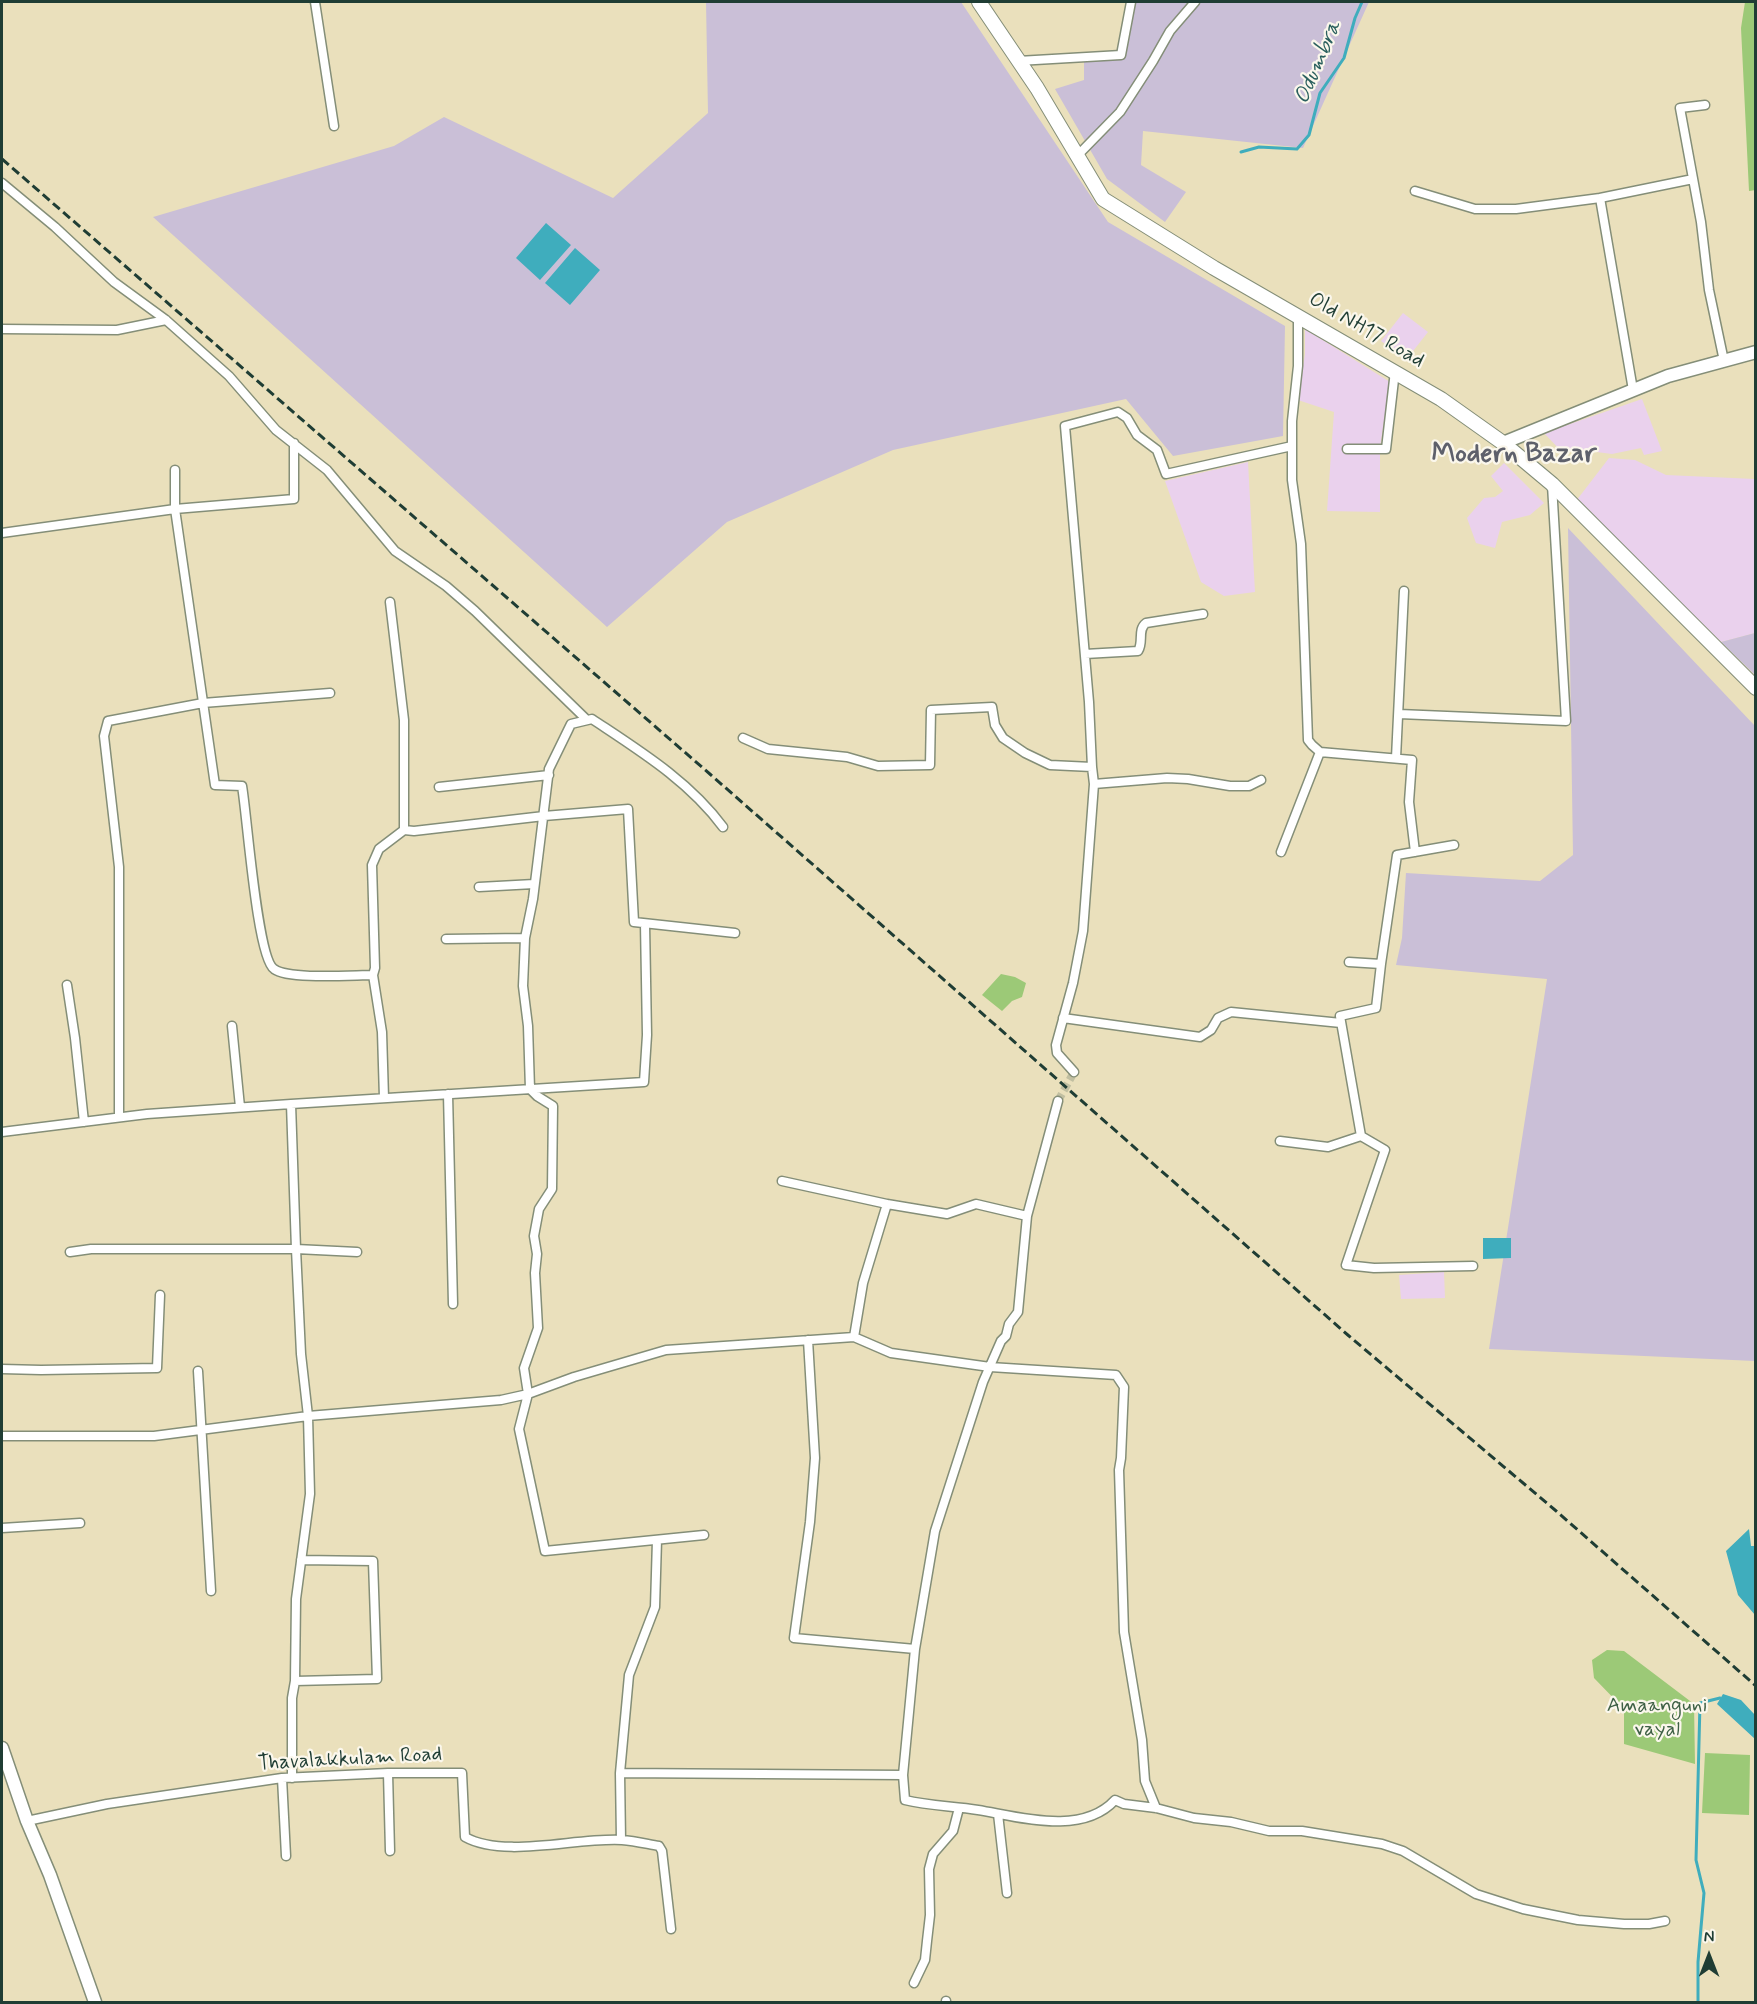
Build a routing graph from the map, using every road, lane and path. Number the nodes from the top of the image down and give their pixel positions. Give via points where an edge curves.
1 (315, 2) edge
2 (980, 2) edge
3 (1131, 2) edge
4 (1195, 2) edge
5 (1018, 61) junction
6 (1705, 105) dead end
7 (334, 126) dead end
8 (1077, 156) junction
9 (1693, 179) junction
10 (2, 183) edge
11 (1415, 191) dead end
12 (1600, 198) junction
13 (1298, 317) junction
14 (166, 320) junction
15 (2, 329) edge
16 (1755, 352) edge
17 (1724, 361) junction
18 (1395, 371) junction
19 (1633, 390) junction
20 (1503, 442) junction
21 (294, 443) junction
22 (1292, 446) junction
23 (1347, 449) dead end
24 (175, 470) dead end
25 (1552, 484) junction
26 (175, 509) junction
27 (2, 533) edge
28 (1404, 591) dead end
29 (390, 602) dead end
30 (1203, 614) dead end
31 (1085, 654) junction
32 (1755, 688) edge
33 (330, 693) dead end
34 (204, 703) junction
35 (1399, 714) junction
36 (587, 720) junction
37 (743, 738) dead end
38 (1320, 752) junction
39 (1396, 758) junction
40 (1092, 766) junction
41 (549, 775) junction
42 (1261, 780) dead end
43 (1094, 784) junction
44 (439, 787) dead end
45 (544, 816) junction
46 (723, 827) dead end
47 (404, 830) junction
48 (1454, 845) dead end
49 (1281, 852) dead end
50 (1415, 852) junction
51 (534, 884) junction
52 (479, 887) dead end
53 (645, 924) junction
54 (735, 933) dead end
55 (525, 938) junction
56 (446, 939) dead end
57 (1348, 962) dead end
58 (1381, 964) junction
59 (373, 975) junction
60 (66, 985) dead end
61 (1063, 1018) junction
62 (1341, 1023) junction
63 (232, 1026) dead end
64 (1074, 1072) dead end
65 (530, 1089) junction
66 (448, 1094) junction
67 (384, 1098) junction
68 (1058, 1101) tunnel mouth
69 (291, 1104) junction
70 (240, 1107) junction
71 (120, 1118) junction
72 (84, 1122) junction
73 (2, 1132) edge
74 (1361, 1136) junction
75 (1280, 1141) dead end
76 (782, 1181) dead end
77 (887, 1204) junction
78 (1027, 1216) junction
79 (296, 1249) junction
80 (70, 1252) dead end
81 (357, 1252) dead end
82 (1473, 1266) dead end
83 (160, 1296) dead end
84 (453, 1305) dead end
85 (854, 1337) junction
86 (808, 1341) junction
87 (990, 1367) junction
88 (2, 1369) edge
89 (198, 1371) dead end
90 (528, 1394) junction
91 (308, 1416) junction
92 (203, 1429) junction
93 (2, 1436) edge
94 (80, 1523) dead end
95 (2, 1528) edge
96 (704, 1535) dead end
97 (657, 1540) junction
98 (301, 1560) junction
99 (211, 1591) dead end
100 (915, 1649) junction
101 (295, 1681) junction
102 (2, 1748) edge
103 (388, 1773) junction
104 (620, 1773) junction
105 (903, 1775) junction
106 (282, 1778) junction
107 (292, 1778) junction
108 (959, 1808) junction
109 (1156, 1808) junction
110 (998, 1815) junction
111 (27, 1821) junction
112 (621, 1840) junction
113 (1423, 1850) dead end
114 (390, 1851) dead end
115 (286, 1856) dead end
116 (1420, 1862) junction
117 (1007, 1893) dead end
118 (1665, 1921) dead end
119 (671, 1929) dead end
120 (914, 1983) dead end
121 (95, 2002) edge

1 - 7 street
2 - 5 main road, Old NH17 Road
3 - 5 street via 1121,55
4 - 8 street via 1170,31 1120,112
5 - 8 main road, Old NH17 Road
6 - 9 street via 1680,108
8 - 13 main road, Old NH17 Road via 1103,199
9 - 12 street
9 - 17 street
10 - 14 street via 114,282
11 - 12 street via 1475,209 1516,209
12 - 19 street
13 - 18 main road, Old NH17 Road
13 - 22 street
14 - 15 street via 117,330
14 - 21 street via 229,376 276,430
16 - 17 main road
17 - 19 main road
18 - 20 main road, Old NH17 Road
18 - 23 street via 1386,449
19 - 20 main road
20 - 25 main road, Old NH17 Road
21 - 26 street via 294,500
21 - 36 street via 327,470 395,551 475,611
22 - 31 street via 1166,474 1157,450 1137,435 1118,412 1065,426
22 - 38 street via 1292,480 1301,544 1308,740
24 - 26 street
25 - 32 main road, Old NH17 Road
25 - 35 street via 1566,720
26 - 27 street
26 - 34 street
28 - 35 street
29 - 47 street via 404,720
30 - 31 street via 1146,623 1142,626 1138,651
31 - 40 street
33 - 34 street
34 - 59 street via 215,785 242,786 261,938 268,964 293,975
34 - 71 street via 108,720 104,736 118,867
35 - 39 street
36 - 41 street via 571,724
36 - 46 street via 592,719 680,780
37 - 40 street via 768,749 847,757 878,766 930,765 931,710 993,707 995,725 1003,738 1025,753 1050,765
38 - 39 street
38 - 49 street
39 - 50 street via 1412,760 1409,801
40 - 43 street
41 - 44 street
41 - 45 street
42 - 43 street via 1249,786 1167,778
43 - 61 street via 1083,931
45 - 47 street
45 - 51 street
45 - 53 street via 628,809 634,922
47 - 59 street via 379,849 372,864
48 - 50 street
50 - 58 street via 1397,855
51 - 52 street
51 - 55 street
53 - 54 street
53 - 65 street via 644,1082
55 - 56 street
55 - 65 street via 523,986
57 - 58 street
58 - 62 street via 1376,1008 1340,1016
59 - 67 street via 382,1032
60 - 72 street
61 - 62 street via 1200,1037 1218,1018 1231,1012
61 - 64 street via 1057,1053
62 - 74 street
63 - 70 street
65 - 66 street
65 - 90 street via 553,1106 553,1125 552,1189 539,1209 534,1236 538,1328 524,1368
66 - 67 street
66 - 84 street
67 - 69 street
68 - 78 street
69 - 70 street
69 - 79 street
70 - 71 street
71 - 72 street
72 - 73 street
74 - 75 street via 1328,1147
74 - 82 street via 1384,1150 1346,1265
76 - 77 street
77 - 78 street via 947,1214 976,1204
77 - 85 street via 863,1283
78 - 87 street via 1018,1312
79 - 80 street
79 - 81 street
79 - 91 street
83 - 88 street via 157,1368
85 - 86 street
85 - 87 street via 891,1353
86 - 90 street via 666,1350
86 - 100 street via 815,1458 794,1638
87 - 100 street via 935,1531
87 - 109 street via 1116,1375 1124,1387 1119,1470 1124,1632 1145,1781
89 - 92 street
90 - 91 street via 501,1400
90 - 97 street via 519,1428 545,1551
91 - 92 street
91 - 98 street via 310,1494
92 - 93 street via 154,1436
92 - 99 street
94 - 95 street
96 - 97 street
97 - 104 street via 655,1607 629,1675
98 - 101 street via 296,1599
98 - 101 street via 373,1561 377,1679
100 - 105 street
101 - 107 street
102 - 111 main road
103 - 107 street, Thavalakkulam Road
103 - 112 street, Thavalakkulam Road via 462,1773 465,1837 476,1843 540,1846
103 - 114 street
104 - 105 street
104 - 112 street
105 - 108 street via 905,1800
106 - 107 street, Thavalakkulam Road
106 - 111 street, Thavalakkulam Road via 107,1804
106 - 115 street
108 - 110 street
108 - 120 street via 953,1831 933,1854 928,1869 930,1915 925,1960
109 - 110 street via 1115,1800 1090,1817 1071,1821 1033,1821
109 - 116 street via 1269,1831 1302,1831 1382,1844
110 - 117 street
111 - 121 main road
112 - 119 street via 659,1846 662,1851
113 - 116 street
116 - 118 street via 1476,1894 1523,1909 1624,1924

